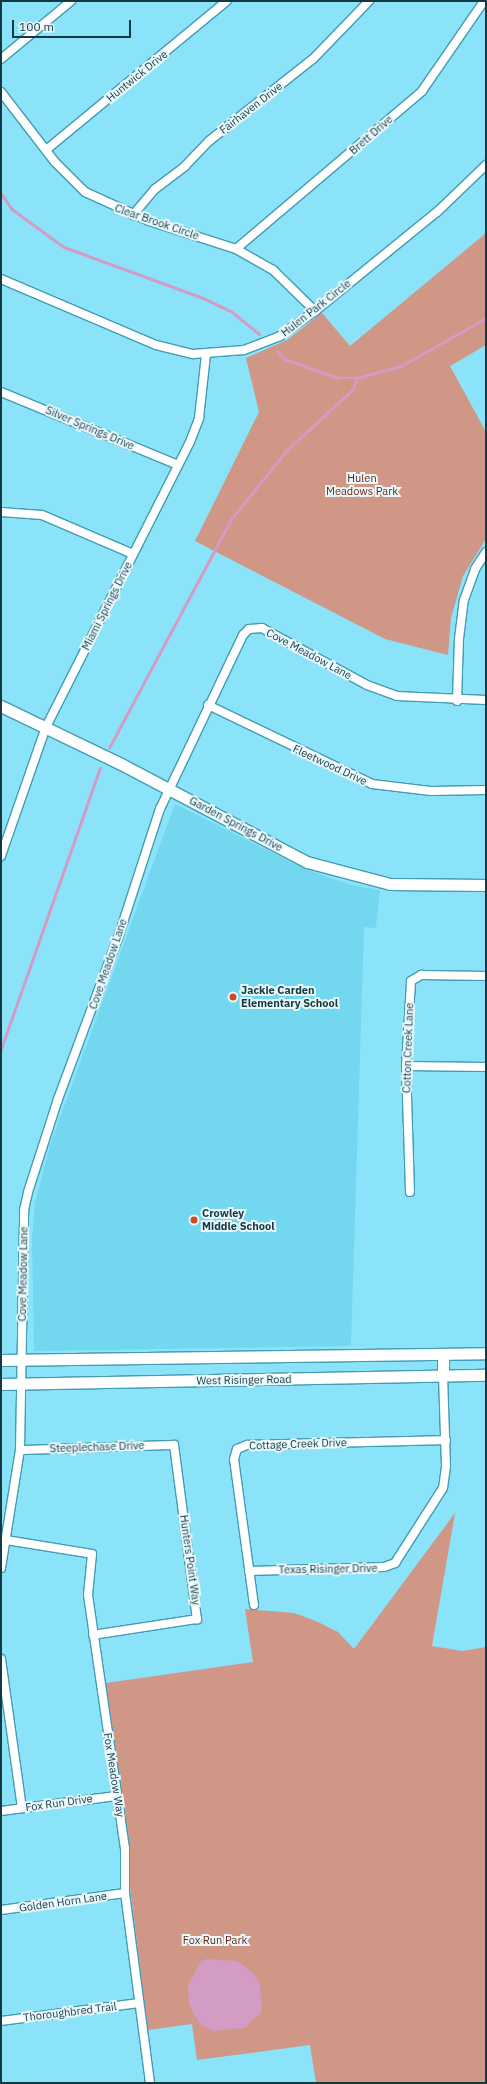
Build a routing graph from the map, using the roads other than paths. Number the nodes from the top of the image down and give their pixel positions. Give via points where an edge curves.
1 (71, 1) edge
2 (227, 1) edge
3 (369, 1) edge
4 (484, 1) edge
5 (1, 59) edge
6 (1, 92) edge
7 (46, 150) junction
8 (486, 165) edge
9 (133, 215) junction
10 (236, 249) junction
11 (1, 279) edge
12 (315, 311) junction
13 (206, 355) junction
14 (1, 392) edge
15 (178, 465) junction
16 (1, 512) edge
17 (486, 552) edge
18 (133, 554) junction
19 (486, 700) edge
20 (457, 701) junction
21 (208, 705) junction
22 (1, 706) edge
23 (46, 727) junction
24 (168, 788) junction
25 (486, 790) edge
26 (1, 856) edge
27 (486, 885) edge
28 (486, 976) edge
29 (406, 1066) junction
30 (486, 1067) edge
31 (410, 1192) dead end
32 (486, 1353) edge
33 (443, 1354) junction
34 (1, 1360) edge
35 (22, 1360) junction
36 (486, 1375) edge
37 (443, 1376) junction
38 (1, 1384) edge
39 (21, 1384) junction
40 (446, 1440) junction
41 (174, 1445) joint
42 (20, 1450) junction
43 (6, 1540) junction
44 (1, 1568) edge
45 (249, 1571) junction
46 (254, 1605) dead end
47 (93, 1635) junction
48 (1, 1659) edge
49 (4, 1709) edge
50 (116, 1796) junction
51 (22, 1808) junction
52 (1, 1811) edge
53 (125, 1893) junction
54 (1, 1910) edge
55 (139, 2004) junction
56 (1, 2021) edge
57 (150, 2083) edge

1 - 5 street
2 - 7 street, Huntwick Drive
3 - 9 street, Fairhaven Drive via 312,59 209,141 185,166 155,189
4 - 10 street, Brett Drive via 422,91
6 - 7 street, Clear Brook Circle
7 - 9 street, Clear Brook Circle via 85,192
8 - 12 street, Hulen Park Circle via 436,212
9 - 10 street, Clear Brook Circle
10 - 12 street, Clear Brook Circle via 273,270
11 - 13 street, Hulen Park Circle via 156,345
12 - 13 street, Hulen Park Circle via 263,345
13 - 15 street, Miami Springs Drive via 199,418
14 - 15 street, Silver Springs Drive
15 - 18 street, Miami Springs Drive
16 - 18 street via 42,515
17 - 20 street via 475,569 464,600 459,639
18 - 23 street, Miami Springs Drive
19 - 20 street, Cove Meadow Lane
20 - 21 street, Cove Meadow Lane via 397,696 367,685 262,628 253,628 243,635
21 - 24 street, Cove Meadow Lane
21 - 25 street, Fleetwood Drive via 372,784 431,791
22 - 23 main road, Garden Springs Drive
23 - 24 main road, Garden Springs Drive
23 - 26 street, Miami Springs Drive
24 - 27 main road, Garden Springs Drive via 316,865 390,884
24 - 35 street, Cove Meadow Lane via 28,1192 24,1210
28 - 29 street, Cotton Creek Lane via 421,976 411,981
29 - 30 street
29 - 31 street, Cotton Creek Lane
32 - 33 main road
33 - 35 main road
33 - 37 main road
34 - 35 main road
35 - 39 street, Cove Meadow Lane
36 - 37 main road, West Risinger Road
37 - 39 main road, West Risinger Road
37 - 40 street, Texas Risinger Drive
38 - 39 main road, West Risinger Road
39 - 42 street, Cove Meadow Lane
40 - 45 street, Texas Risinger Drive via 441,1494 392,1565
40 - 45 street, Cottage Creek Drive via 247,1445 237,1449 234,1459
41 - 42 street, Steeplechase Drive
41 - 47 street, Hunters Point Way via 197,1619
42 - 43 street, Cove Meadow Lane
43 - 44 street, Cove Meadow Lane
43 - 47 street, Fox Meadow Way via 92,1554 88,1595
45 - 46 street, Cottage Creek Drive
47 - 50 street, Fox Meadow Way
48 - 49 street
49 - 51 street
50 - 51 street, Fox Run Drive
50 - 53 street, Fox Meadow Way via 125,1848
51 - 52 street, Fox Run Drive
53 - 54 street, Golden Horn Lane
53 - 55 street, Fox Meadow Way
55 - 56 street, Thoroughbred Trail
55 - 57 street, Fox Meadow Way

